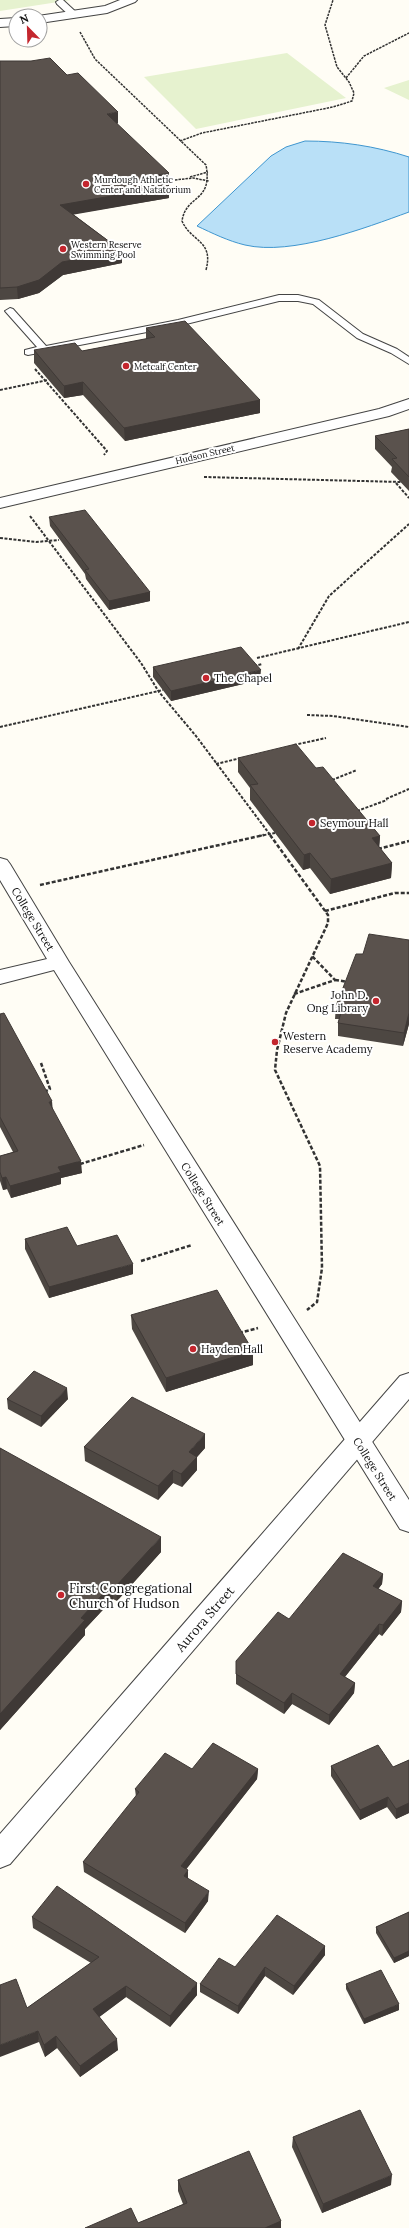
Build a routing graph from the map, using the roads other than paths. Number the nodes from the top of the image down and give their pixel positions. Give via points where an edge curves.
1 (130, 0) edge
2 (60, 2) dead end
3 (70, 15) junction
4 (48, 18) edge
5 (10, 311) dead end
6 (44, 349) junction
7 (28, 352) dead end
8 (409, 361) edge
9 (409, 404) edge
10 (0, 503) edge
11 (0, 864) edge
12 (59, 962) junction
13 (0, 977) edge
14 (409, 1382) edge
15 (358, 1442) junction
16 (409, 1522) edge
17 (0, 1855) edge

1 - 3 street via 107,9
2 - 3 lane
3 - 4 street
5 - 6 lane
6 - 7 lane
6 - 8 lane via 178,323 279,298 298,298 316,302 360,336 394,351
9 - 10 street, Hudson Street via 384,413
11 - 12 street, College Street
12 - 13 street
12 - 15 street, College Street
14 - 15 street, Aurora Street
15 - 16 street, College Street
15 - 17 street, Aurora Street

